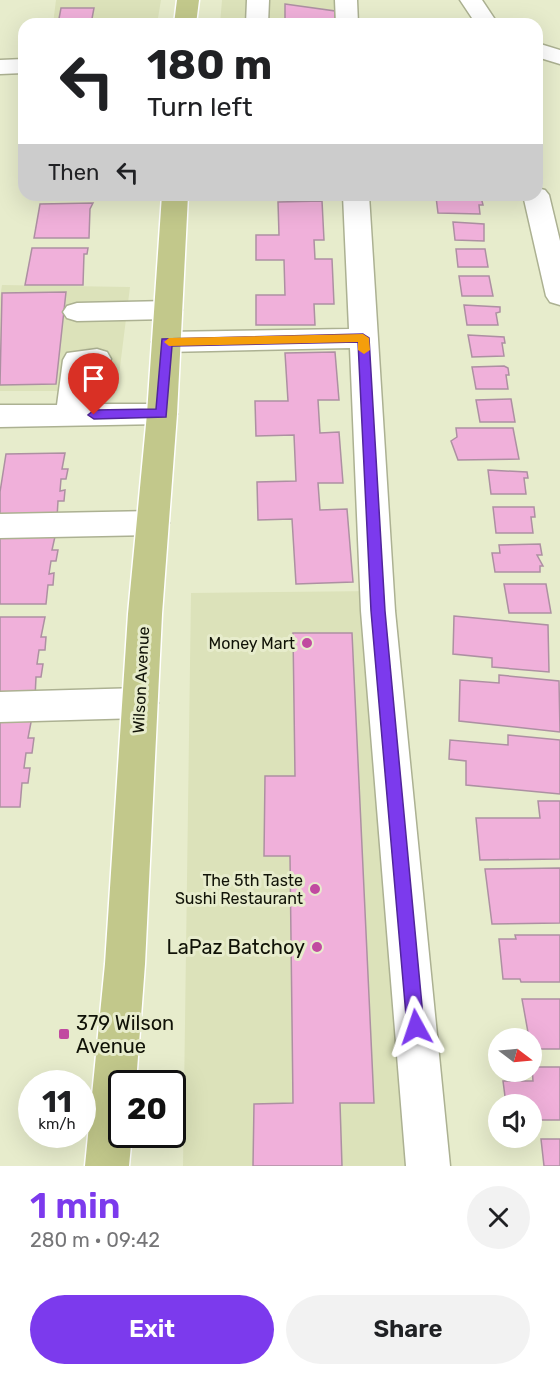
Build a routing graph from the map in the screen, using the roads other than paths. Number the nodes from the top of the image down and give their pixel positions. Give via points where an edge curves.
1 (188, 0) edge
2 (258, 0) edge
3 (346, 0) edge
4 (471, 0) edge
5 (186, 18) edge
6 (257, 18) edge
7 (347, 18) edge
8 (483, 18) edge
9 (543, 52) edge
10 (560, 57) edge
11 (18, 66) edge
12 (0, 67) edge
13 (176, 201) edge
14 (356, 201) edge
15 (537, 201) edge
16 (560, 296) edge
17 (168, 310) junction
18 (77, 312) dead end
19 (363, 338) junction
20 (166, 342) junction
21 (97, 359) dead end
22 (162, 414) junction
23 (70, 415) junction
24 (0, 418) edge
25 (153, 523) junction
26 (0, 526) edge
27 (140, 703) junction
28 (0, 707) edge
29 (107, 1166) edge
30 (428, 1166) edge

1 - 5 main road
2 - 6 street
3 - 7 street
4 - 8 street
9 - 10 street
11 - 12 street
13 - 17 main road, Wilson Avenue
14 - 19 street
15 - 16 street
17 - 18 street
17 - 20 main road, Wilson Avenue
19 - 20 street
19 - 30 street via 378,611
20 - 22 main road, Wilson Avenue
21 - 23 street via 77,360
22 - 23 street
22 - 25 main road, Wilson Avenue
23 - 24 street
25 - 26 street
25 - 27 main road, Wilson Avenue
27 - 28 street
27 - 29 main road, Wilson Avenue via 125,964

